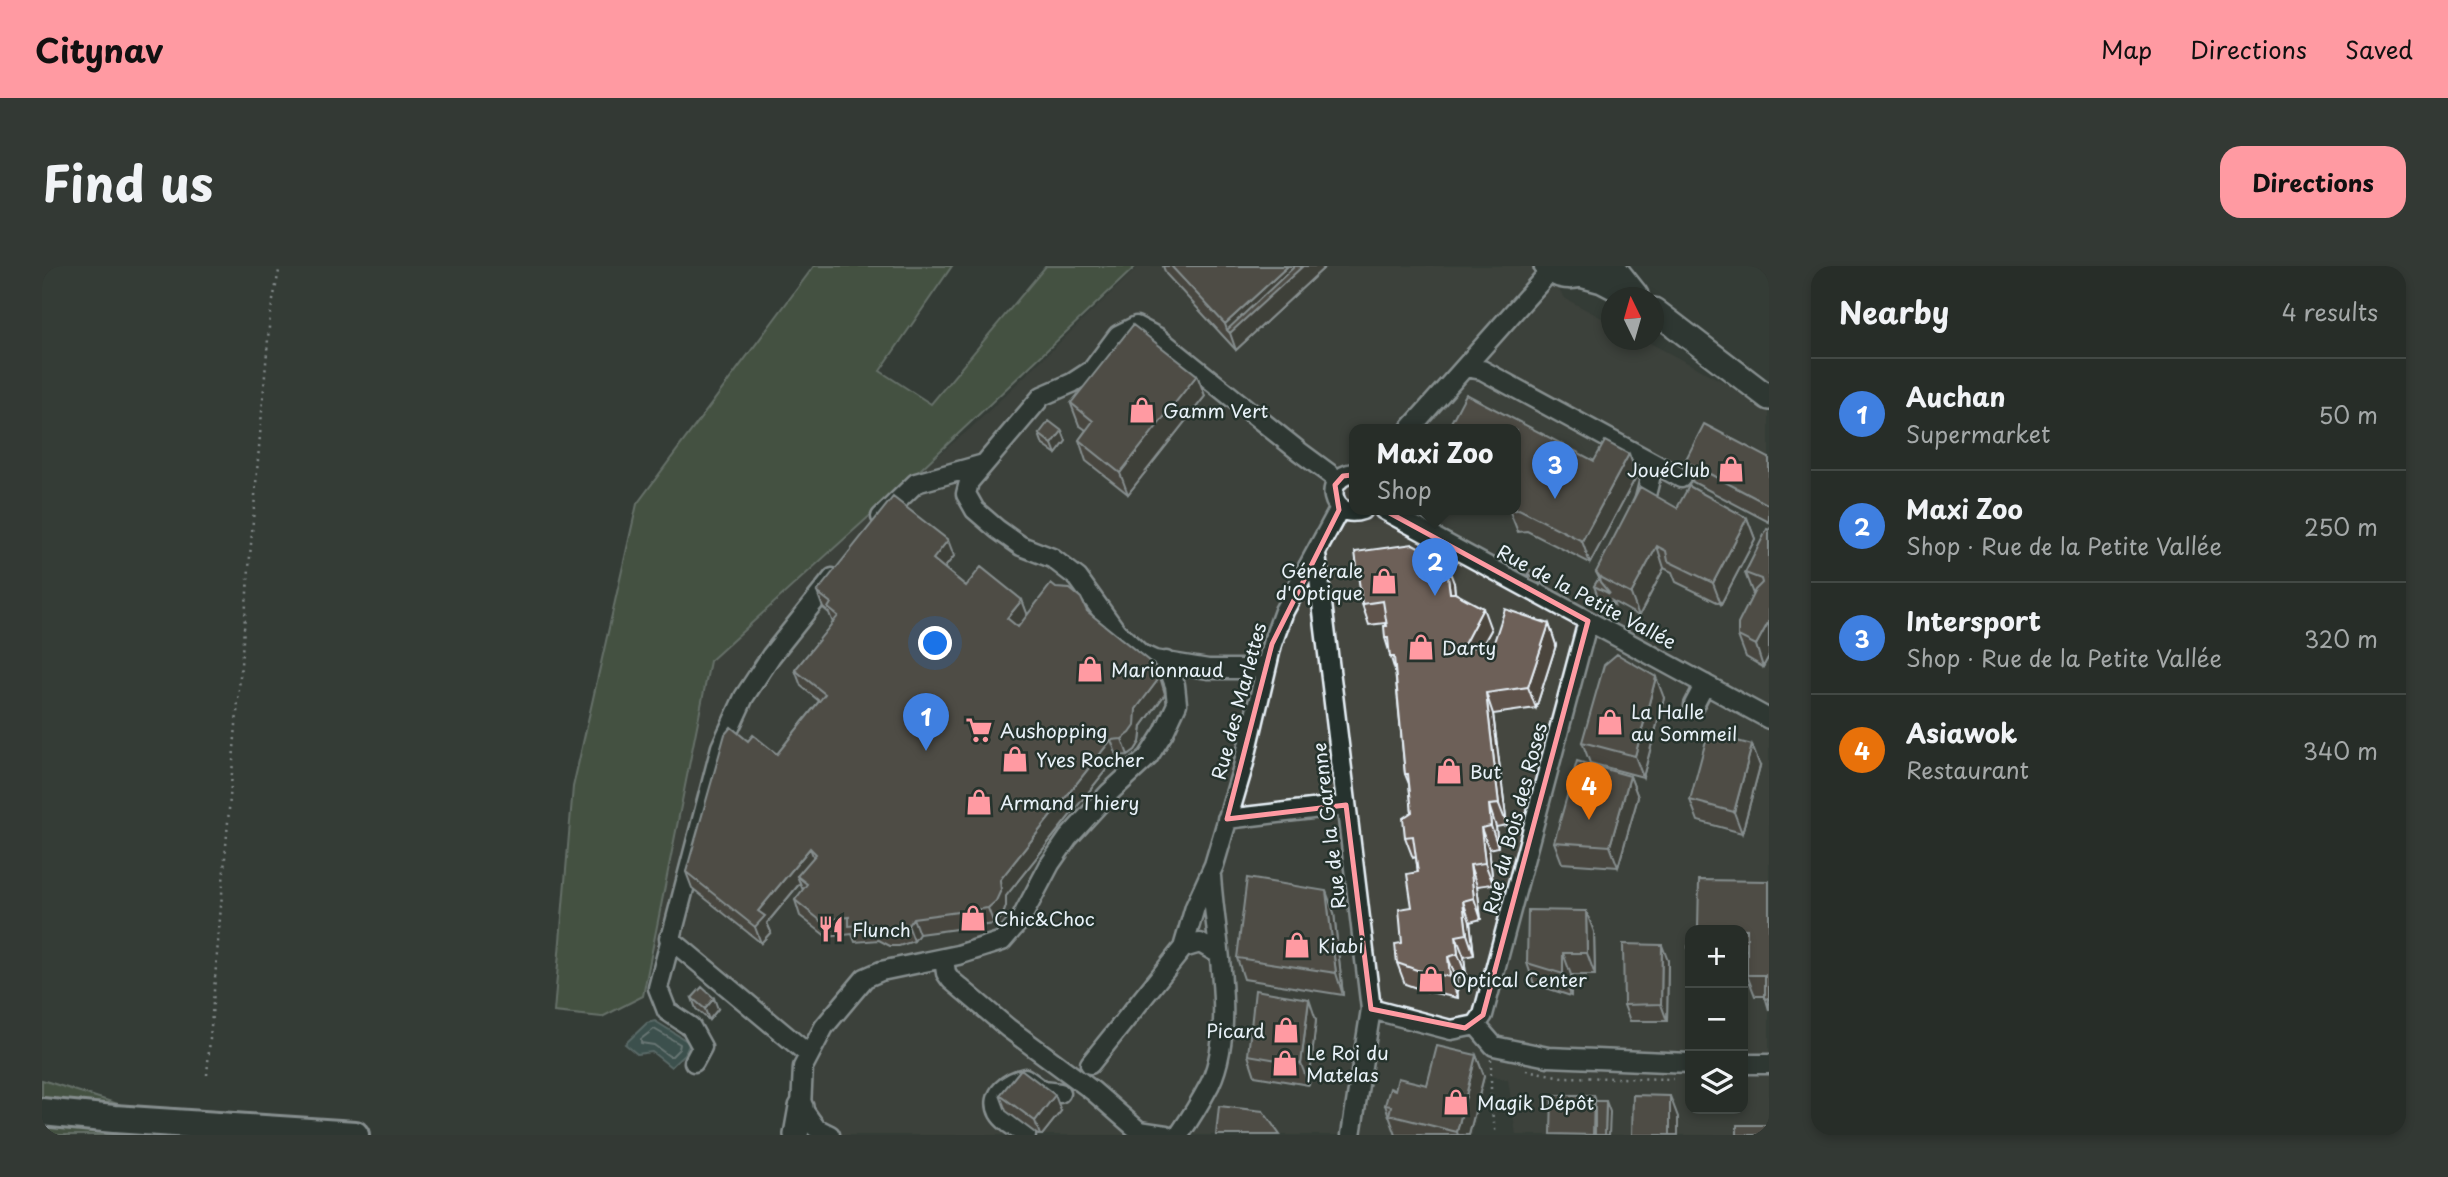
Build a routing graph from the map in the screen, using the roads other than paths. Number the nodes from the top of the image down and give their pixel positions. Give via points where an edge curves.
1 (1613, 266) edge
2 (1548, 268) edge
3 (1587, 271) edge
4 (1614, 287) edge
5 (1628, 287) edge
6 (1664, 318) edge
7 (1474, 364) junction
8 (1769, 398) edge
9 (1415, 424) edge
10 (1649, 461) junction
11 (984, 464) junction
12 (1346, 476) edge
13 (1681, 478) dead end
14 (1645, 499) edge
15 (1340, 508) junction
16 (1349, 511) edge
17 (1393, 515) edge
18 (872, 529) edge
19 (1315, 554) junction
20 (847, 561) edge
21 (1588, 621) junction
22 (1166, 661) junction
23 (1266, 664) junction
24 (1704, 684) junction
25 (1694, 705) dead end
26 (1769, 719) edge
27 (1346, 805) junction
28 (1227, 819) junction
29 (1211, 873) junction
30 (669, 938) junction
31 (1183, 947) junction
32 (1219, 954) junction
33 (951, 957) junction
34 (1371, 1009) junction
35 (1476, 1025) junction
36 (808, 1054) junction
37 (694, 1062) dead end
38 (1685, 1063) edge
39 (1090, 1064) junction
40 (1748, 1064) edge
41 (1769, 1064) edge
42 (1093, 1091) junction
43 (1060, 1093) dead end
44 (801, 1107) junction
45 (42, 1112) edge
46 (1131, 1130) edge
47 (355, 1135) edge
48 (796, 1135) edge
49 (830, 1135) edge
50 (1026, 1135) edge
51 (1175, 1135) edge
52 (1351, 1135) edge

1 - 5 main road
2 - 3 main road via 1560,275
2 - 7 street
3 - 4 main road
6 - 8 main road
7 - 9 street
7 - 10 street
10 - 13 street
10 - 14 street
11 - 12 street via 1042,396 1092,370 1118,335 1136,326 1157,337 1300,453
11 - 18 street via 916,483
11 - 22 street via 969,482 966,494 975,510 1021,546 1052,558 1078,578 1116,631 1141,654
12 - 15 street via 1335,485 1334,497
15 - 16 street
15 - 19 street, Rue des Marlettes
17 - 21 street, Rue de la Petite Vallée
19 - 23 street, Rue des Marlettes via 1284,611
19 - 27 street, Rue de la Garenne
20 - 30 street via 744,697 721,747
21 - 24 street, Rue de la Petite Vallée
21 - 35 street, Rue du Bois des Roses via 1483,1015
22 - 23 street via 1208,668 1251,669
22 - 33 street via 1177,704 1148,757 1068,838 1021,919 1002,941
23 - 28 street, Rue des Marlettes via 1252,736
24 - 25 street
24 - 26 street, Rue de la Petite Vallée
27 - 28 street
27 - 34 street, Rue de la Garenne
28 - 29 street, Rue des Marlettes
29 - 31 street, Rue des Marlettes
29 - 32 street, Rue des Marlettes
30 - 36 street
30 - 37 street via 658,988 667,1011 691,1027 702,1047
31 - 32 street via 1199,943
31 - 39 street, Rue des Marlettes
32 - 51 street, Rue des Marlettes via 1224,1003 1217,1063 1210,1083
33 - 36 street via 865,978
33 - 39 street via 975,994 997,1006 1066,1062
33 - 42 street via 946,973 951,980
34 - 35 street via 1451,1030
34 - 52 street, Rue de la Garenne
35 - 38 street via 1494,1046 1548,1057
36 - 44 street
39 - 42 street
40 - 41 street
42 - 46 street
43 - 50 street via 1043,1091 1025,1078 1004,1087 997,1105 1000,1115
44 - 48 main road
44 - 49 street via 816,1128
45 - 47 highway
46 - 51 street

